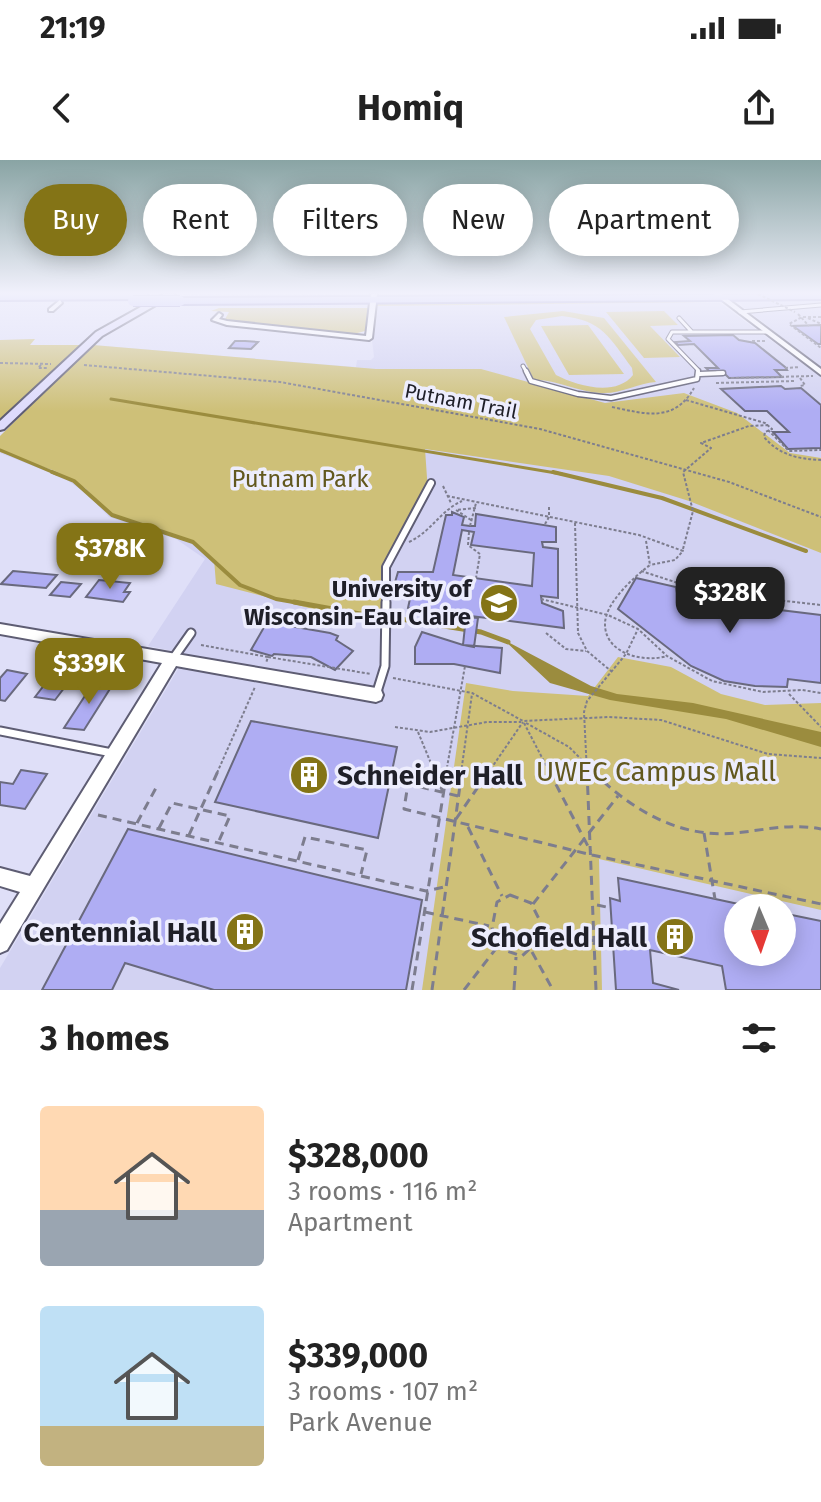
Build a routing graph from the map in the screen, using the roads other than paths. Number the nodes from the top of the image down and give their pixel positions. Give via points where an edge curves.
1 (101, 333) edge
2 (319, 333) edge
3 (370, 333) edge
4 (671, 333) edge
5 (768, 333) edge
6 (523, 366) dead end
7 (723, 373) dead end
8 (818, 375) edge
9 (698, 379) junction
10 (0, 427) edge
11 (431, 483) dead end
12 (0, 629) edge
13 (191, 633) dead end
14 (172, 660) junction
15 (376, 695) joint
16 (0, 731) edge
17 (115, 754) junction
18 (0, 877) edge
19 (34, 886) junction
20 (0, 943) edge

1 - 10 main road
2 - 3 street via 369,338
4 - 9 lane via 668,337
5 - 8 street
6 - 9 lane via 531,381 598,398
7 - 9 lane
11 - 15 lane via 386,567 386,643
12 - 14 street
13 - 14 lane
14 - 15 street
14 - 17 street
16 - 17 lane
17 - 19 street
18 - 19 street
19 - 20 street

